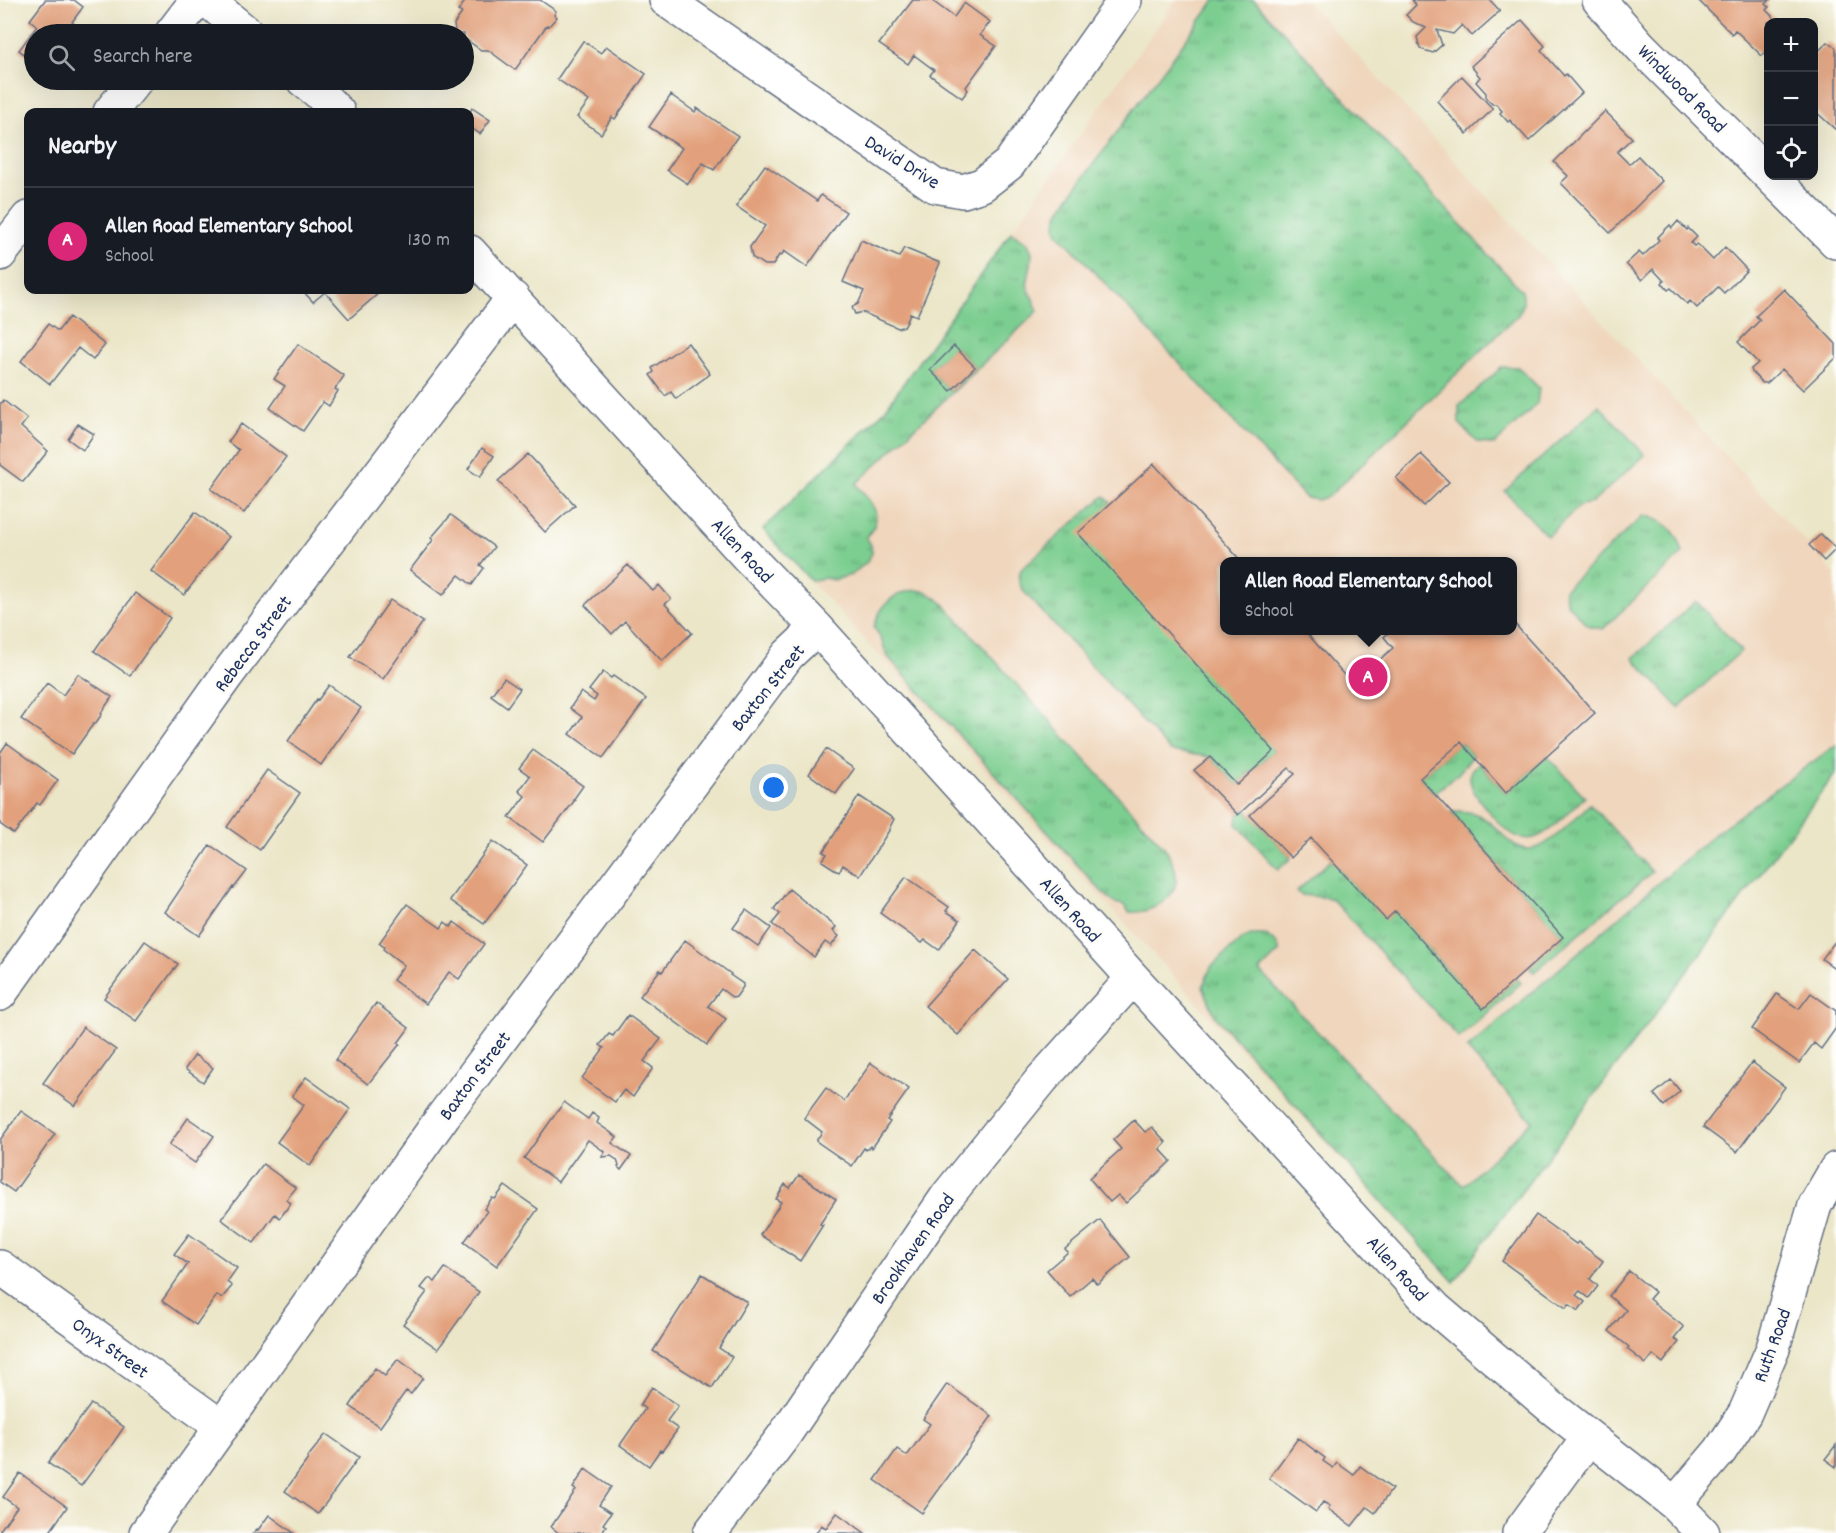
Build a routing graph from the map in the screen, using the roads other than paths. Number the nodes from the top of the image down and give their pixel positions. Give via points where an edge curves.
1 (197, 0) edge
2 (207, 0) edge
3 (666, 0) edge
4 (1125, 0) edge
5 (1599, 0) edge
6 (179, 24) edge
7 (236, 24) edge
8 (128, 90) edge
9 (316, 90) edge
10 (113, 108) edge
11 (334, 108) edge
12 (1764, 170) edge
13 (1774, 180) edge
14 (24, 223) edge
15 (1836, 242) edge
16 (0, 254) edge
17 (474, 256) edge
18 (513, 298) junction
19 (817, 628) junction
20 (1133, 978) junction
21 (0, 994) edge
22 (1836, 1169) edge
23 (0, 1267) edge
24 (222, 1426) junction
25 (1589, 1437) junction
26 (1675, 1504) junction
27 (146, 1533) edge
28 (710, 1533) edge
29 (1519, 1533) edge
30 (1703, 1533) edge

1 - 6 street
2 - 7 street
3 - 4 street, David Drive via 935,186 963,191 982,185 1009,164
5 - 12 street, Windwood Road
8 - 10 street
9 - 11 street
13 - 15 street, Windwood Road
14 - 16 street
17 - 18 street, Allen Road
18 - 19 street, Allen Road
18 - 21 street, Rebecca Street via 227,675
19 - 20 street, Allen Road
19 - 24 street, Baxton Street via 788,655 459,1096
20 - 25 street, Allen Road via 1435,1308
20 - 28 street, Brookhaven Road via 1042,1079 948,1195 783,1437
22 - 26 street, Ruth Road via 1815,1205 1773,1348 1745,1413 1720,1451
23 - 24 street, Onyx Street
24 - 27 street, Baxton Street
25 - 26 street, Allen Road
25 - 29 street
26 - 30 street, Allen Road

